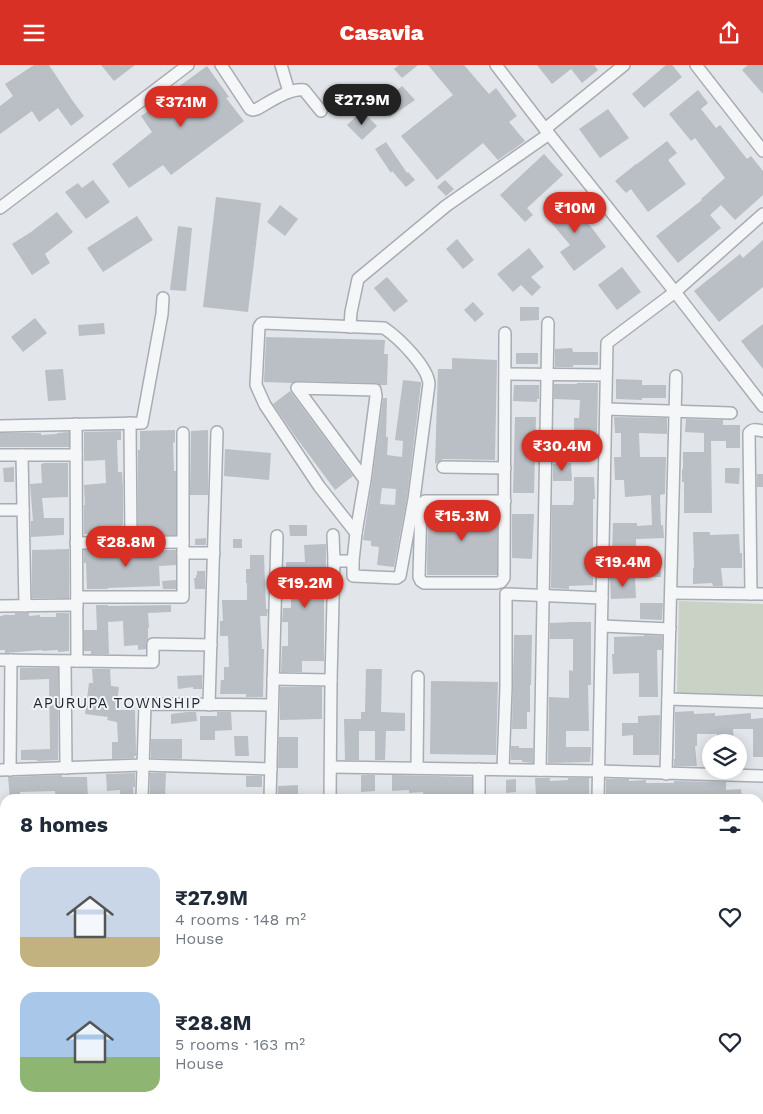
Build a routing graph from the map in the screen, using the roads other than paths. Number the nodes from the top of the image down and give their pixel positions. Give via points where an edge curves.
1 (188, 65) edge
2 (221, 65) edge
3 (281, 65) edge
4 (496, 65) edge
5 (624, 65) edge
6 (696, 65) edge
7 (289, 92) junction
8 (321, 111) dead end
9 (547, 131) junction
10 (763, 151) edge
11 (0, 208) edge
12 (763, 215) edge
13 (675, 292) junction
14 (164, 297) dead end
15 (548, 323) dead end
16 (350, 327) junction
17 (506, 333) dead end
18 (506, 374) junction
19 (547, 374) junction
20 (606, 375) junction
21 (676, 375) dead end
22 (763, 405) edge
23 (606, 409) junction
24 (675, 411) junction
25 (731, 413) dead end
26 (130, 423) junction
27 (76, 424) junction
28 (0, 426) edge
29 (763, 431) edge
30 (217, 432) dead end
31 (183, 433) dead end
32 (0, 455) edge
33 (22, 455) junction
34 (76, 455) junction
35 (443, 467) dead end
36 (505, 468) junction
37 (365, 480) junction
38 (505, 501) junction
39 (23, 510) junction
40 (0, 511) edge
41 (356, 533) junction
42 (333, 535) dead end
43 (277, 536) dead end
44 (130, 542) junction
45 (76, 543) junction
46 (183, 547) junction
47 (214, 553) junction
48 (334, 561) junction
49 (354, 561) junction
50 (334, 576) junction
51 (353, 576) junction
52 (671, 593) junction
53 (757, 594) edge
54 (543, 595) junction
55 (602, 598) junction
56 (77, 601) junction
57 (0, 606) edge
58 (25, 606) junction
59 (602, 626) junction
60 (670, 629) junction
61 (211, 645) junction
62 (6, 660) edge
63 (64, 661) junction
64 (77, 661) junction
65 (418, 677) dead end
66 (273, 679) junction
67 (331, 680) junction
68 (668, 699) junction
69 (763, 702) edge
70 (209, 705) junction
71 (272, 705) junction
72 (143, 765) junction
73 (331, 767) junction
74 (66, 768) junction
75 (417, 768) junction
76 (270, 769) junction
77 (479, 769) junction
78 (503, 769) junction
79 (5, 770) edge
80 (540, 770) junction
81 (599, 771) junction
82 (666, 774) junction
83 (763, 776) edge
84 (142, 794) edge
85 (270, 794) edge
86 (330, 794) edge
87 (479, 794) edge
88 (598, 794) edge

1 - 11 street
2 - 7 street via 250,109 257,109
3 - 7 street
4 - 9 street
5 - 9 street
6 - 10 street
7 - 8 street via 304,90
9 - 13 street
9 - 16 street via 446,206 358,279
12 - 13 street
13 - 20 street via 607,343
13 - 22 street
14 - 26 street via 142,423
15 - 19 street
16 - 41 street via 261,324 256,385 265,405 319,486
16 - 51 street via 384,328 390,332 421,363 429,384 400,576
17 - 18 street
18 - 19 street
18 - 36 street
19 - 20 street
19 - 54 street
20 - 23 street
21 - 24 street
23 - 24 street
23 - 55 street
24 - 25 street
24 - 52 street
26 - 27 street
26 - 44 street
27 - 28 street
27 - 34 street
29 - 53 street via 754,429 749,433
30 - 47 street
31 - 46 street
32 - 33 street
33 - 34 street
33 - 39 street
34 - 45 street
35 - 36 street
36 - 38 street
37 - 37 street via 375,390 297,388
37 - 41 street
38 - 38 street via 425,501 421,504 421,581 501,582 504,578
39 - 40 street
39 - 58 street
41 - 49 street
42 - 48 street
43 - 66 street
44 - 45 street
44 - 46 street
45 - 56 street
46 - 47 street
46 - 56 street via 183,597
47 - 61 street
48 - 49 street
48 - 50 street
49 - 51 street
50 - 51 street
50 - 67 street
52 - 53 street
52 - 60 street
54 - 55 street
54 - 78 street via 506,594
54 - 80 street
55 - 59 street
56 - 58 street
56 - 64 street
57 - 58 street
59 - 60 street
59 - 81 street
60 - 68 street
61 - 64 street via 153,644 153,662
61 - 70 street
62 - 63 street
62 - 79 street
63 - 64 street
63 - 74 street
65 - 75 street
66 - 67 street
66 - 71 street
67 - 73 street
68 - 69 street
68 - 82 street
70 - 71 street
70 - 72 street via 144,704
71 - 76 street
72 - 74 street
72 - 76 street
72 - 84 street
73 - 75 street
73 - 86 street
74 - 79 street
75 - 77 street
76 - 85 street
77 - 78 street
77 - 87 street
78 - 80 street
80 - 81 street
81 - 82 street
81 - 88 street
82 - 83 street

